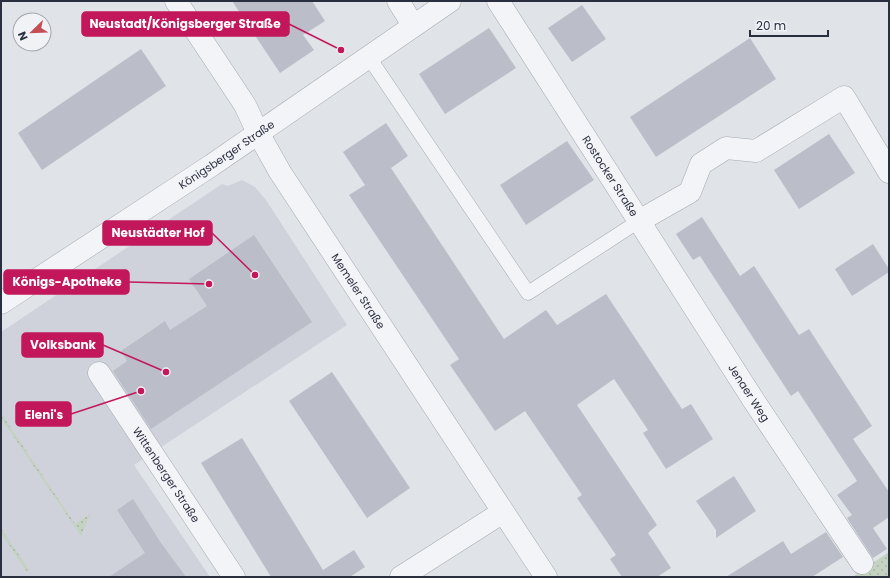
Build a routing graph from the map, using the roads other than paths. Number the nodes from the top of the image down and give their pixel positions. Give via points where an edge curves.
1 (176, 1) edge
2 (398, 1) edge
3 (450, 1) edge
4 (498, 1) edge
5 (413, 25) junction
6 (368, 56) junction
7 (258, 133) junction
8 (889, 172) edge
9 (639, 221) junction
10 (1, 303) edge
11 (98, 373) dead end
12 (503, 512) junction
13 (862, 563) dead end
14 (408, 575) edge
15 (234, 577) edge
16 (546, 577) edge

1 - 7 street, Memeler Straße via 245,105
2 - 5 street
3 - 5 street, Königsberger Straße
4 - 9 street, Rostocker Straße
5 - 6 street, Königsberger Straße
6 - 7 street, Königsberger Straße
6 - 9 lane via 528,293
7 - 10 street, Königsberger Straße
7 - 12 street, Memeler Straße via 280,172
8 - 9 street, Rostocker Straße via 844,97 756,151 726,148 701,164 690,192
9 - 13 street, Jenaer Weg
11 - 15 street, Wittenberger Straße
12 - 14 street
12 - 16 street, Memeler Straße

